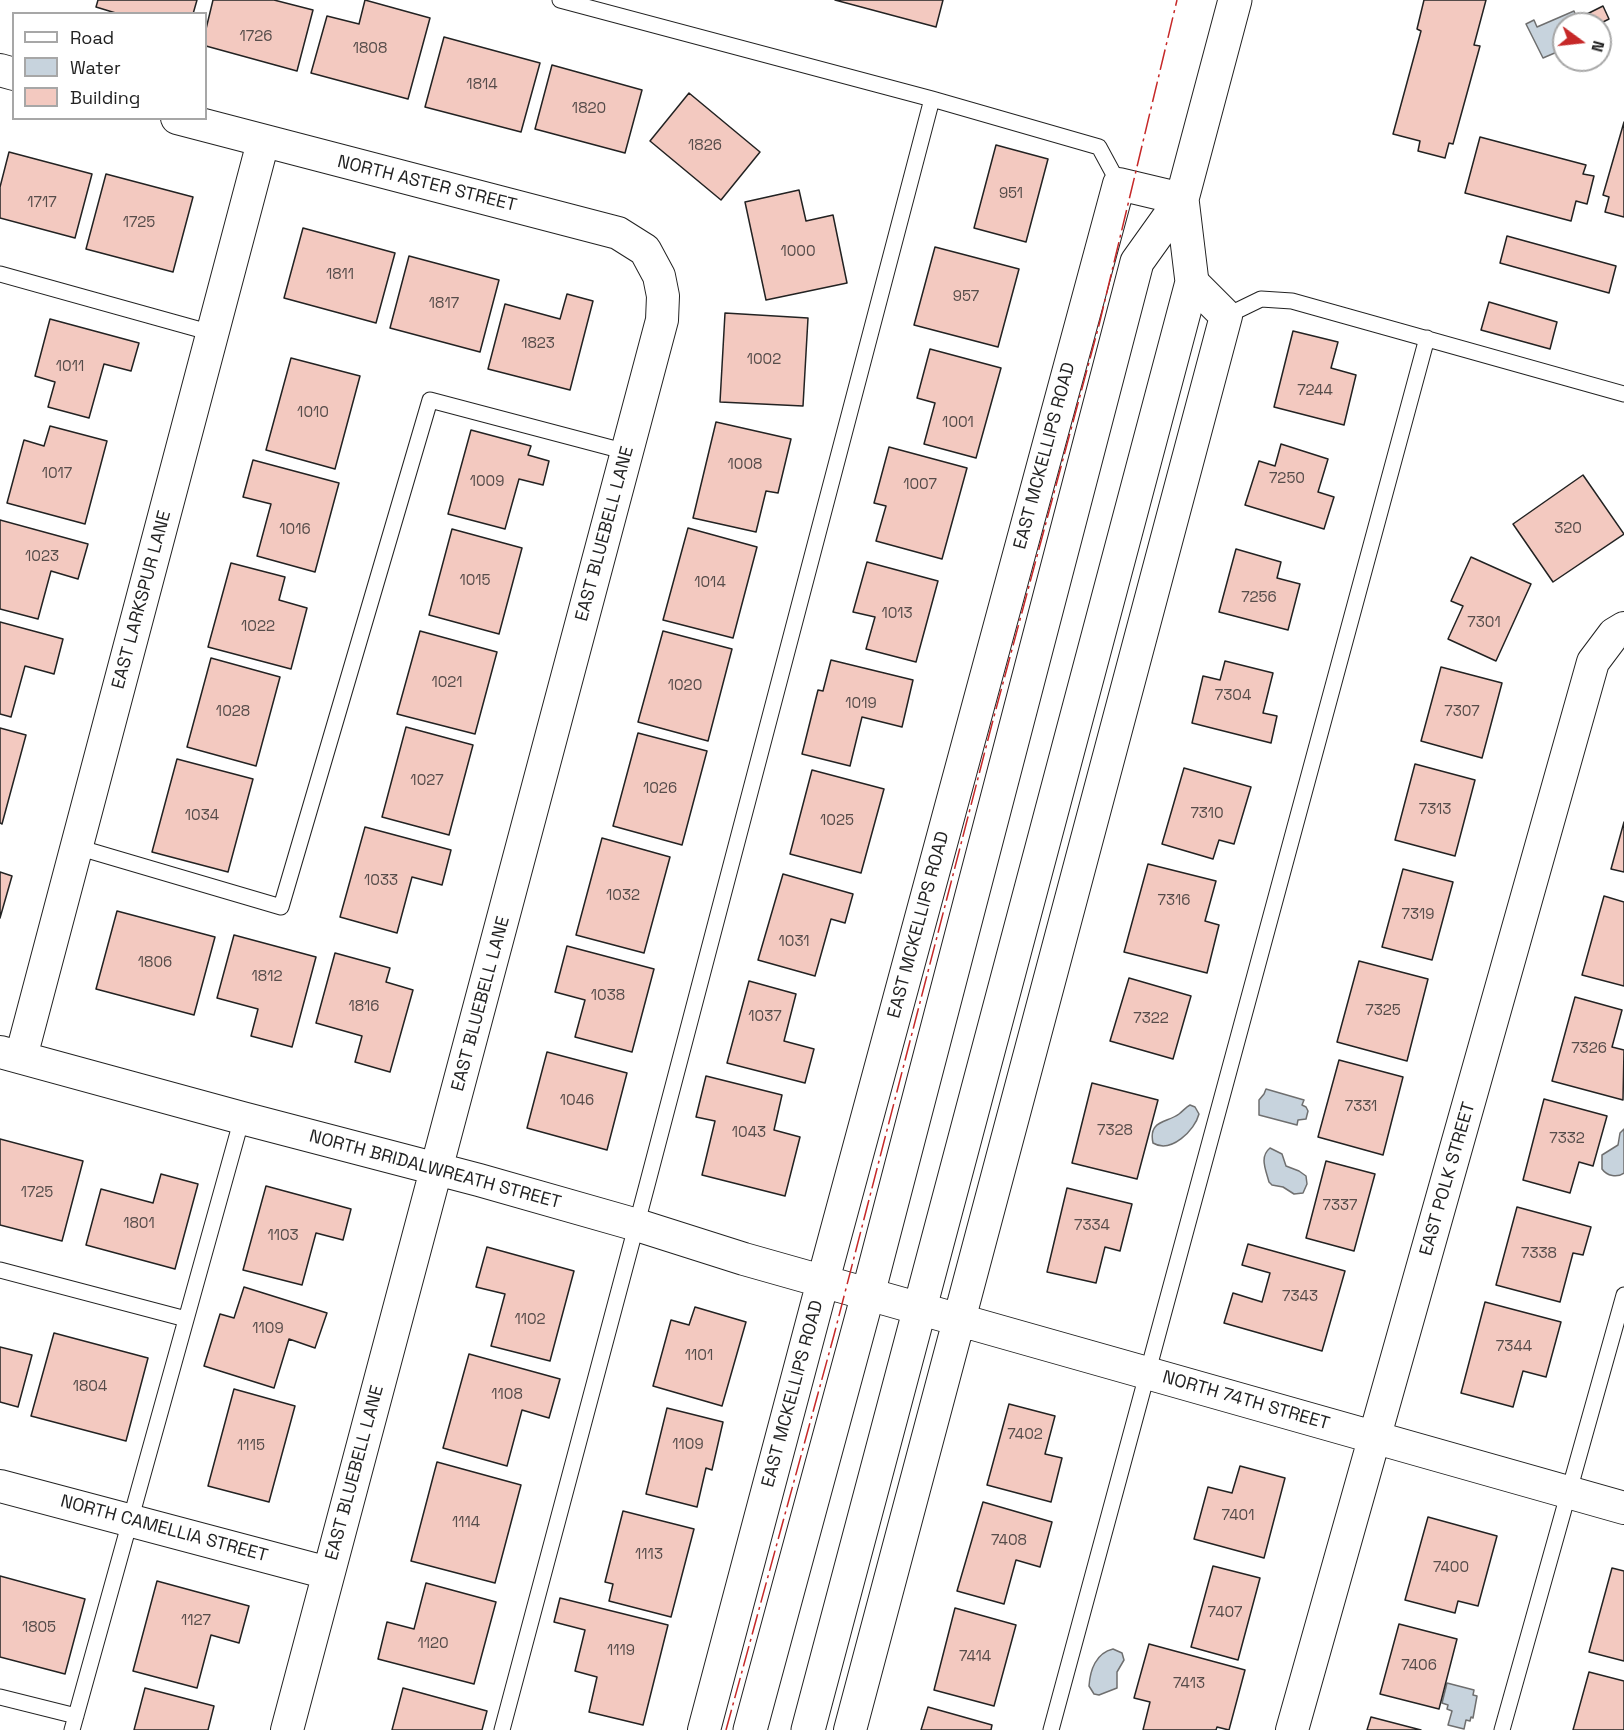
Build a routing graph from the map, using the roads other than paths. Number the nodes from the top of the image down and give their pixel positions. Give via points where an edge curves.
1 (560, 0) edge
2 (1234, 0) edge
3 (932, 99) junction
4 (184, 120) edge
5 (263, 142) junction
6 (1119, 184) junction
7 (1182, 199) junction
8 (0, 274) edge
9 (659, 276) joint
10 (1192, 282) junction
11 (1226, 316) junction
12 (212, 333) junction
13 (1426, 338) junction
14 (1624, 394) edge
15 (627, 452) junction
16 (1619, 631) edge
17 (77, 847) junction
18 (11, 1054) edge
19 (242, 1118) junction
20 (437, 1170) junction
21 (637, 1225) junction
22 (0, 1270) edge
23 (823, 1281) junction
24 (868, 1294) junction
25 (1624, 1295) edge
26 (920, 1308) junction
27 (186, 1319) junction
28 (958, 1319) junction
29 (1146, 1372) junction
30 (1375, 1438) junction
31 (0, 1486) edge
32 (1568, 1493) junction
33 (1624, 1508) edge
34 (130, 1520) junction
35 (328, 1573) junction
36 (0, 1697) edge
37 (74, 1723) edge
38 (287, 1730) edge
39 (502, 1730) edge
40 (704, 1730) edge
41 (750, 1730) edge
42 (808, 1730) edge
43 (850, 1730) edge
44 (1051, 1730) edge
45 (1292, 1730) edge
46 (1502, 1730) edge

1 - 3 lane
2 - 7 main road
3 - 6 lane via 1099,147
3 - 21 lane
4 - 5 street, NORTH ASTER STREET
5 - 9 street, NORTH ASTER STREET via 618,233 645,250
5 - 12 street, EAST LARKSPUR LANE
6 - 7 street
6 - 23 street, EAST MCKELLIPS ROAD
7 - 10 main road
7 - 24 main road via 1137,262
8 - 12 lane
9 - 15 street, EAST BLUEBELL LANE via 662,320
10 - 11 street
10 - 26 main road
11 - 13 lane via 1261,299 1292,301
11 - 28 street
12 - 17 street, EAST LARKSPUR LANE
13 - 14 lane
13 - 29 lane
15 - 17 lane via 430,400 281,907
15 - 20 street, EAST BLUEBELL LANE
16 - 30 street, EAST POLK STREET via 1593,662
17 - 18 street, EAST LARKSPUR LANE
18 - 19 street, NORTH BRIDALWREATH STREET
19 - 20 street, NORTH BRIDALWREATH STREET
19 - 27 lane
20 - 21 street, NORTH BRIDALWREATH STREET
20 - 35 street, EAST BLUEBELL LANE
21 - 23 street, NORTH BRIDALWREATH STREET
21 - 39 lane
22 - 27 lane
23 - 24 street, NORTH BRIDALWREATH STREET
23 - 40 street, EAST MCKELLIPS ROAD
24 - 26 street, NORTH 74TH STREET
24 - 41 main road
25 - 32 lane
26 - 28 street, NORTH 74TH STREET
26 - 42 main road
27 - 34 lane
28 - 29 street, NORTH 74TH STREET
28 - 43 street
29 - 30 street, NORTH 74TH STREET
29 - 44 lane
30 - 32 street, NORTH 74TH STREET
30 - 45 street, EAST POLK STREET
31 - 34 street, NORTH CAMELLIA STREET
32 - 33 street, NORTH 74TH STREET
32 - 46 lane
34 - 35 street, NORTH CAMELLIA STREET
34 - 37 lane
35 - 38 street, EAST BLUEBELL LANE
36 - 37 lane

